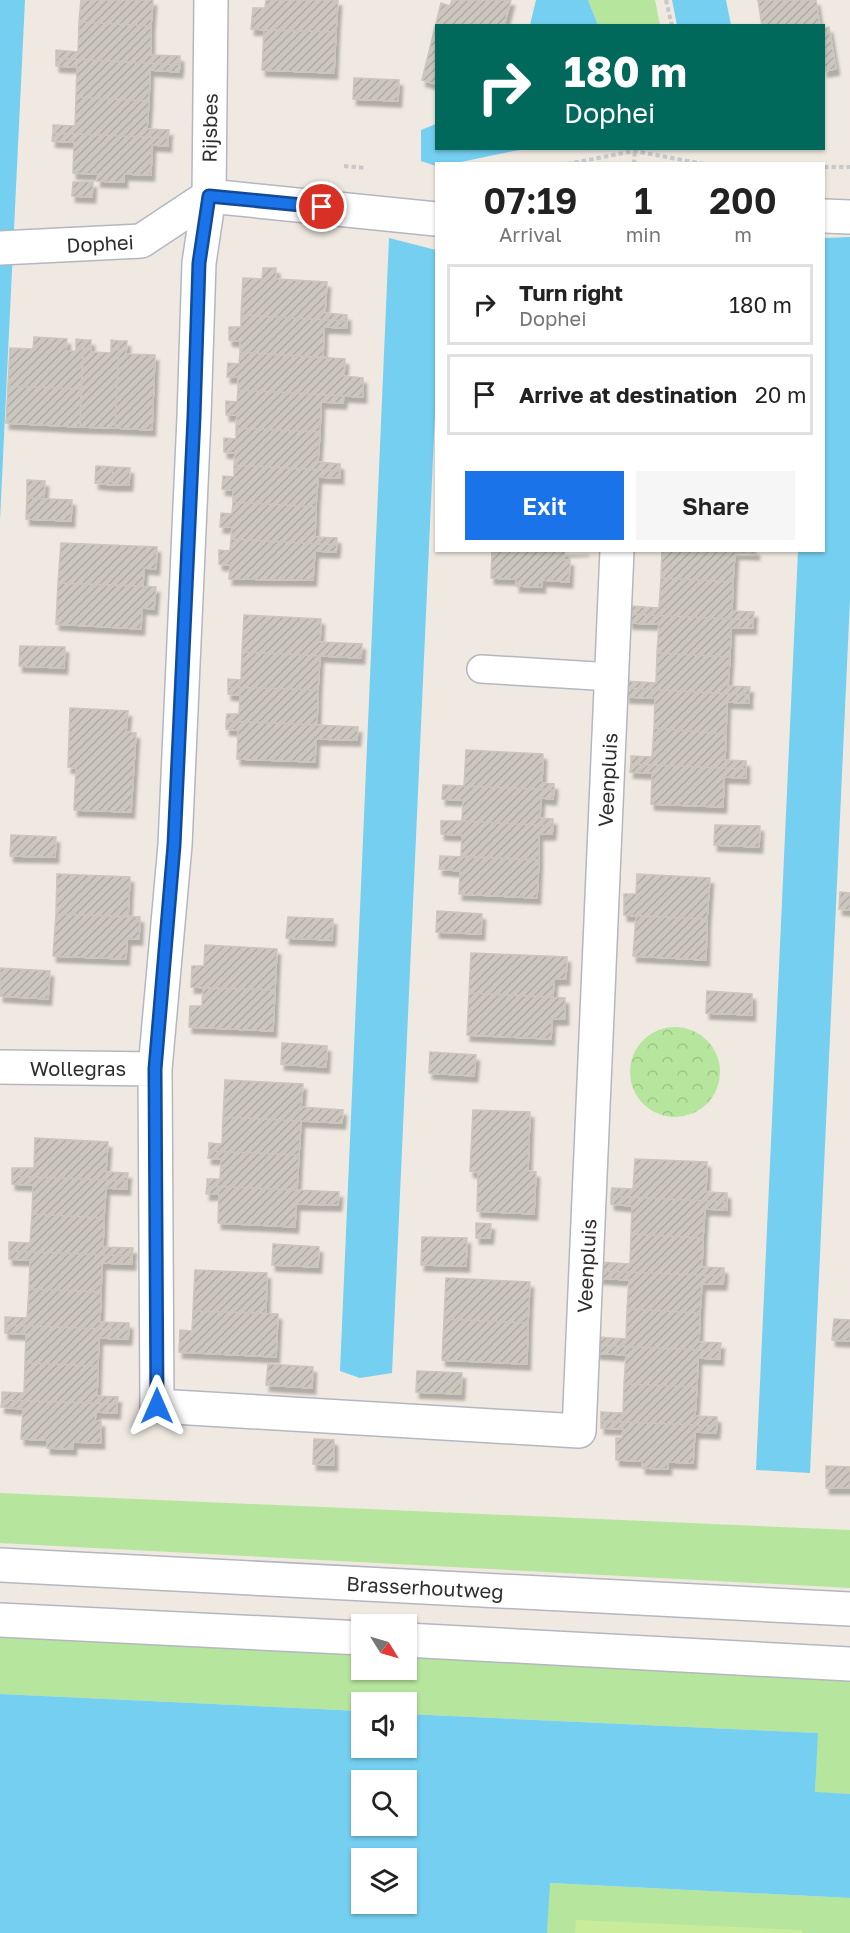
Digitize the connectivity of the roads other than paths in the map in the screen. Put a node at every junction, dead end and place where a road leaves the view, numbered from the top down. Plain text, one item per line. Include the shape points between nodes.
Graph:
1 (212, 0) edge
2 (209, 196) junction
3 (825, 216) edge
4 (850, 217) edge
5 (435, 219) edge
6 (0, 248) edge
7 (617, 552) edge
8 (481, 669) dead end
9 (612, 677) junction
10 (1, 1067) edge
11 (155, 1069) junction
12 (157, 1406) joint
13 (0, 1565) edge
14 (850, 1609) edge
15 (0, 1620) edge
16 (351, 1637) edge
17 (417, 1641) edge
18 (850, 1664) edge

1 - 2 street, Rijsbes
2 - 5 street
2 - 6 street, Dophei via 141,241
2 - 11 street, Rijsbes via 199,263 174,845
3 - 4 street
7 - 9 street, Veenpluis
8 - 9 lane
9 - 12 street, Veenpluis via 579,1431
10 - 11 street, Wollegras
11 - 12 street, Rijsbes
13 - 14 street, Brasserhoutweg
15 - 16 street
17 - 18 street

